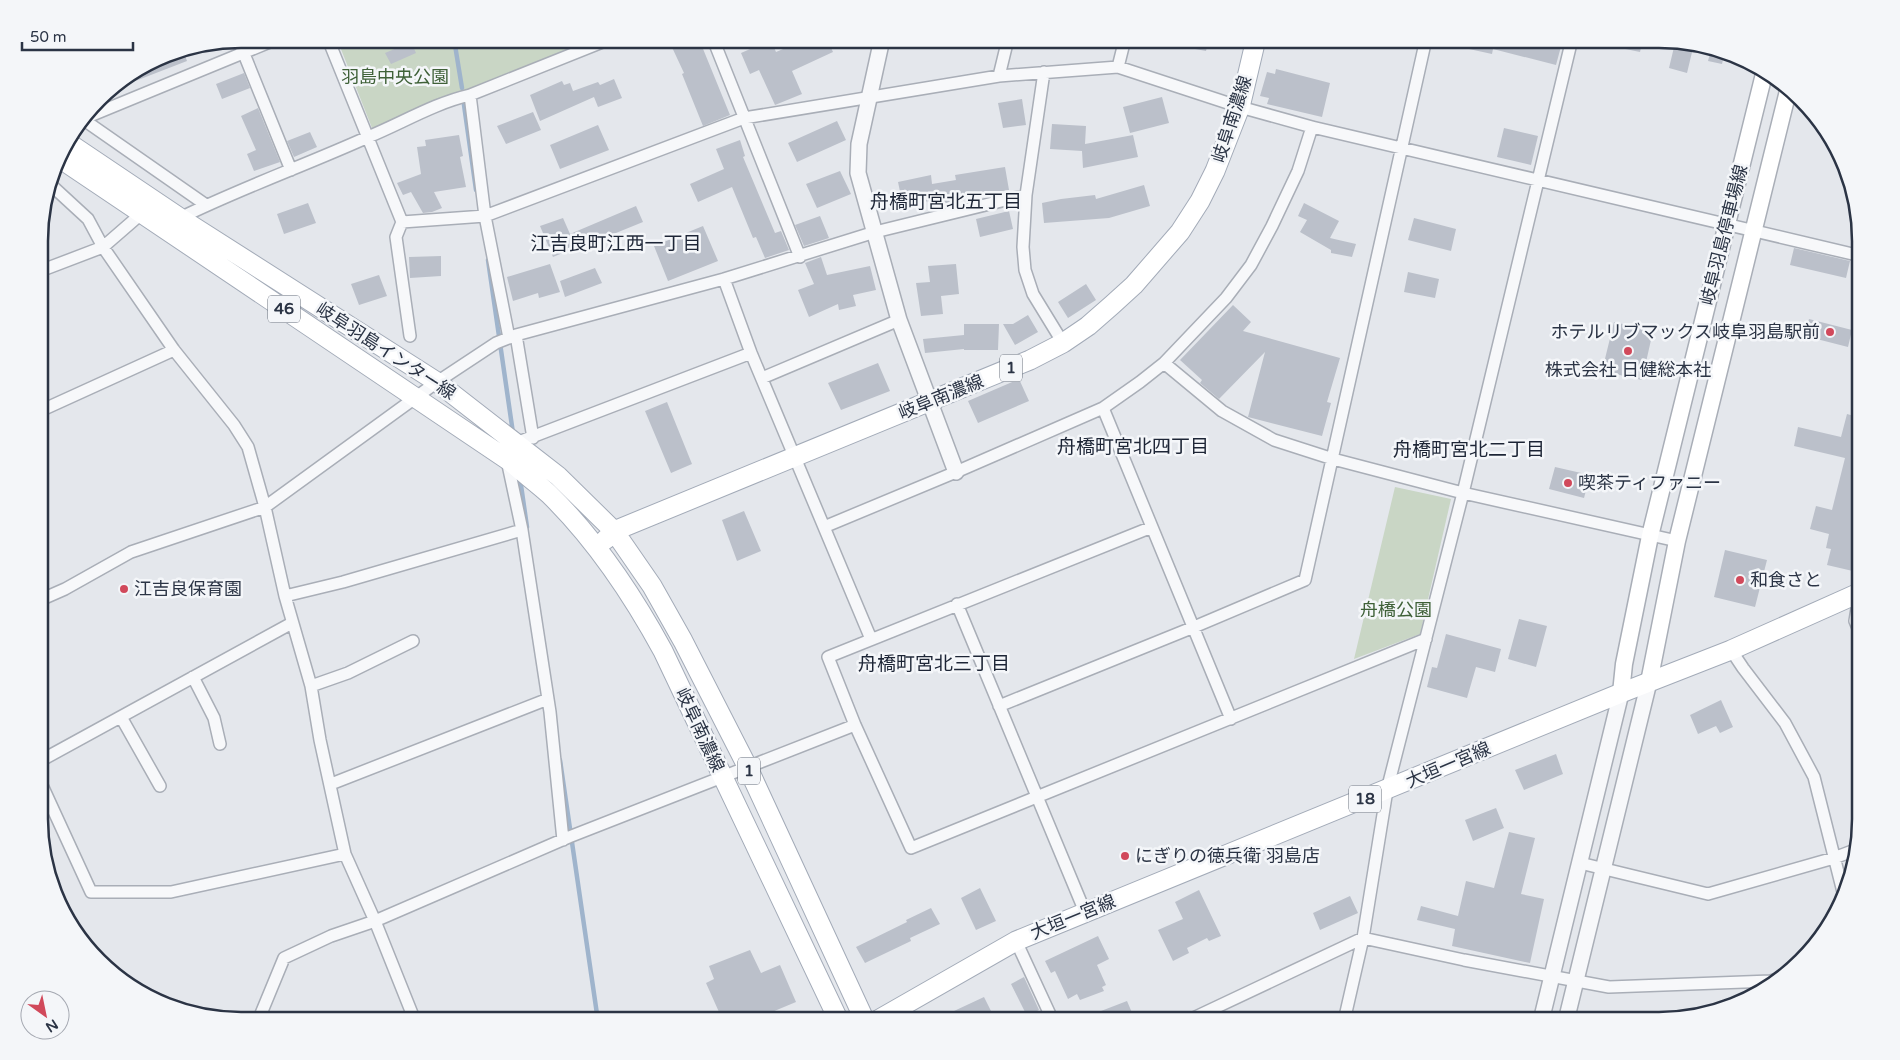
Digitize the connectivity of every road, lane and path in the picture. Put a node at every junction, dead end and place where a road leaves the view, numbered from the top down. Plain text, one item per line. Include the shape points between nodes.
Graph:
1 (242, 48) edge
2 (254, 48) edge
3 (332, 48) edge
4 (588, 48) edge
5 (717, 48) edge
6 (880, 48) edge
7 (1006, 48) edge
8 (1123, 48) edge
9 (1254, 48) edge
10 (1424, 48) edge
11 (1570, 48) edge
12 (244, 52) junction
13 (1118, 67) junction
14 (1044, 72) junction
15 (999, 76) junction
16 (1763, 78) edge
17 (470, 95) junction
18 (1787, 95) edge
19 (868, 98) junction
20 (1240, 107) junction
21 (93, 115) edge
22 (744, 118) junction
23 (88, 122) edge
24 (1312, 127) junction
25 (368, 138) junction
26 (72, 145) edge
27 (1400, 148) junction
28 (64, 161) edge
29 (291, 170) junction
30 (1539, 179) junction
31 (55, 188) edge
32 (1026, 195) junction
33 (206, 206) junction
34 (141, 214) junction
35 (485, 216) junction
36 (180, 218) junction
37 (402, 222) junction
38 (1726, 224) junction
39 (1753, 230) junction
40 (875, 232) junction
41 (103, 247) junction
42 (1852, 254) edge
43 (800, 257) junction
44 (47, 268) edge
45 (724, 279) junction
46 (899, 320) junction
47 (410, 336) dead end
48 (506, 339) junction
49 (1063, 343) junction
50 (174, 350) junction
51 (751, 353) junction
52 (1164, 363) junction
53 (762, 378) junction
54 (437, 382) junction
55 (416, 397) junction
56 (930, 402) junction
57 (47, 408) edge
58 (1103, 408) junction
59 (523, 442) junction
60 (795, 455) junction
61 (1333, 460) junction
62 (509, 461) junction
63 (956, 472) junction
64 (1463, 493) junction
65 (265, 507) junction
66 (1152, 526) junction
67 (824, 527) junction
68 (522, 530) junction
69 (614, 531) junction
70 (1650, 536) junction
71 (1677, 541) junction
72 (597, 548) junction
73 (1852, 595) edge
74 (284, 596) junction
75 (47, 597) edge
76 (957, 604) junction
77 (292, 623) junction
78 (1194, 627) junction
79 (871, 639) junction
80 (1426, 640) junction
81 (413, 641) dead end
82 (1731, 650) junction
83 (193, 677) junction
84 (1649, 682) junction
85 (311, 686) junction
86 (1621, 692) junction
87 (548, 699) junction
88 (999, 706) junction
89 (121, 717) junction
90 (1232, 719) junction
91 (855, 725) junction
92 (220, 744) dead end
93 (47, 757) edge
94 (748, 768) junction
95 (723, 778) junction
96 (331, 784) junction
97 (160, 786) dead end
98 (1387, 790) junction
99 (47, 795) edge
100 (1038, 798) junction
101 (566, 838) junction
102 (1850, 852) edge
103 (345, 854) junction
104 (1834, 858) junction
105 (1580, 863) junction
106 (1604, 869) junction
107 (1841, 885) edge
108 (1085, 912) junction
109 (375, 921) junction
110 (1363, 938) junction
111 (1016, 941) junction
112 (1552, 976) junction
113 (1576, 982) junction
114 (1762, 983) edge
115 (262, 1012) edge
116 (411, 1012) edge
117 (835, 1012) edge
118 (861, 1012) edge
119 (892, 1012) edge
120 (1049, 1012) edge
121 (1206, 1012) edge
122 (1346, 1012) edge
123 (1543, 1012) edge
124 (1568, 1012) edge

1 - 12 street
2 - 12 street
3 - 25 street
4 - 17 street
5 - 22 street
6 - 19 street
7 - 15 street
8 - 13 street
9 - 20 main road, 岐阜南濃線 / 1
10 - 27 street
11 - 30 street
12 - 21 street
12 - 29 street
13 - 14 street
13 - 20 street
14 - 15 street
14 - 32 street
15 - 19 street
16 - 38 main road, 岐阜羽島停車場線
17 - 25 street via 454,98
17 - 35 street
18 - 39 main road, 岐阜羽島停車場線
19 - 22 street
19 - 40 street via 859,144 858,173
20 - 24 street
20 - 49 main road, 岐阜南濃線 / 1 via 1215,171 1180,232 1134,285 1088,326
22 - 35 street
22 - 43 street
23 - 33 street
24 - 27 street
24 - 52 street via 1298,171 1251,265 1226,298
25 - 29 street
25 - 37 street
26 - 36 main road, 岐阜羽島インター線 / 46
27 - 30 street
27 - 61 street
28 - 34 main road, 岐阜羽島インター線 / 46
29 - 33 street
30 - 38 street
30 - 64 street
31 - 41 street via 88,218
32 - 40 street
32 - 49 street via 1023,247 1026,270 1033,294
33 - 36 street
34 - 41 street
34 - 55 main road, 岐阜羽島インター線 / 46
35 - 37 street
35 - 48 street
36 - 54 main road, 岐阜羽島インター線 / 46
37 - 47 street via 396,237
38 - 39 street
38 - 70 main road, 岐阜羽島停車場線
39 - 42 street
39 - 71 main road, 岐阜羽島停車場線
40 - 43 street
40 - 46 street
41 - 44 street
41 - 50 street
43 - 45 street
45 - 48 street
45 - 51 street
46 - 53 street
46 - 56 street
48 - 54 street
48 - 59 street
49 - 56 main road, 岐阜南濃線 / 1
50 - 57 street
50 - 65 street via 248,446
51 - 53 street
51 - 59 street
52 - 58 street
52 - 61 street via 1222,411 1274,440
53 - 60 street
54 - 55 street
54 - 59 main road, 岐阜羽島インター線 / 46
55 - 62 main road, 岐阜羽島インター線 / 46
55 - 65 street
56 - 60 main road, 岐阜南濃線 / 1
56 - 63 street
58 - 63 street
58 - 66 street
59 - 69 main road, 岐阜羽島インター線 / 46
60 - 67 street
60 - 69 main road, 岐阜南濃線 / 1
61 - 64 street
61 - 78 street via 1305,580
62 - 68 street
62 - 72 main road, 岐阜羽島インター線 / 46 via 548,494
63 - 67 street
64 - 70 street
64 - 80 street
65 - 74 street
65 - 75 street via 131,552
66 - 76 street
66 - 78 street
67 - 79 street
68 - 74 street
68 - 87 street
69 - 72 main road, 岐阜南濃線 / 1
69 - 94 main road, 岐阜南濃線 / 1 via 652,586 684,641
70 - 71 street
70 - 86 main road, 岐阜羽島停車場線
71 - 84 main road, 岐阜羽島停車場線
72 - 95 main road, 岐阜南濃線 / 1 via 634,599 664,651
73 - 82 main road, 大垣一宮線 / 18
74 - 77 street
76 - 79 street
76 - 88 street
77 - 83 street
77 - 85 street
78 - 88 street
78 - 90 street
79 - 91 street via 828,657
80 - 90 street
80 - 98 street
81 - 85 street via 348,673
82 - 84 main road, 大垣一宮線 / 18
82 - 104 street via 1785,723 1814,777
83 - 89 street
83 - 92 street via 214,718
84 - 86 main road, 大垣一宮線 / 18
84 - 106 street
85 - 96 street
86 - 98 main road, 大垣一宮線 / 18
86 - 105 street
87 - 96 street
87 - 101 street
88 - 100 street
89 - 93 street
89 - 97 street
90 - 100 street
91 - 94 street
91 - 100 street via 911,848
94 - 95 street
94 - 118 main road, 岐阜南濃線 / 1
95 - 101 street
95 - 117 main road, 岐阜南濃線 / 1
96 - 103 street
98 - 108 main road, 大垣一宮線 / 18
98 - 110 street
99 - 103 street via 92,892 171,892
100 - 108 street
101 - 109 street
102 - 104 street
103 - 109 street
104 - 106 street via 1708,894
104 - 107 street
105 - 106 street
105 - 112 street
106 - 113 street
108 - 111 main road, 大垣一宮線 / 18
109 - 115 street via 331,936 284,958
109 - 116 street
110 - 112 street
110 - 121 street
110 - 122 street
111 - 119 main road, 大垣一宮線 / 18
111 - 120 street
112 - 113 street
112 - 123 street
113 - 114 street via 1609,987
113 - 124 street

